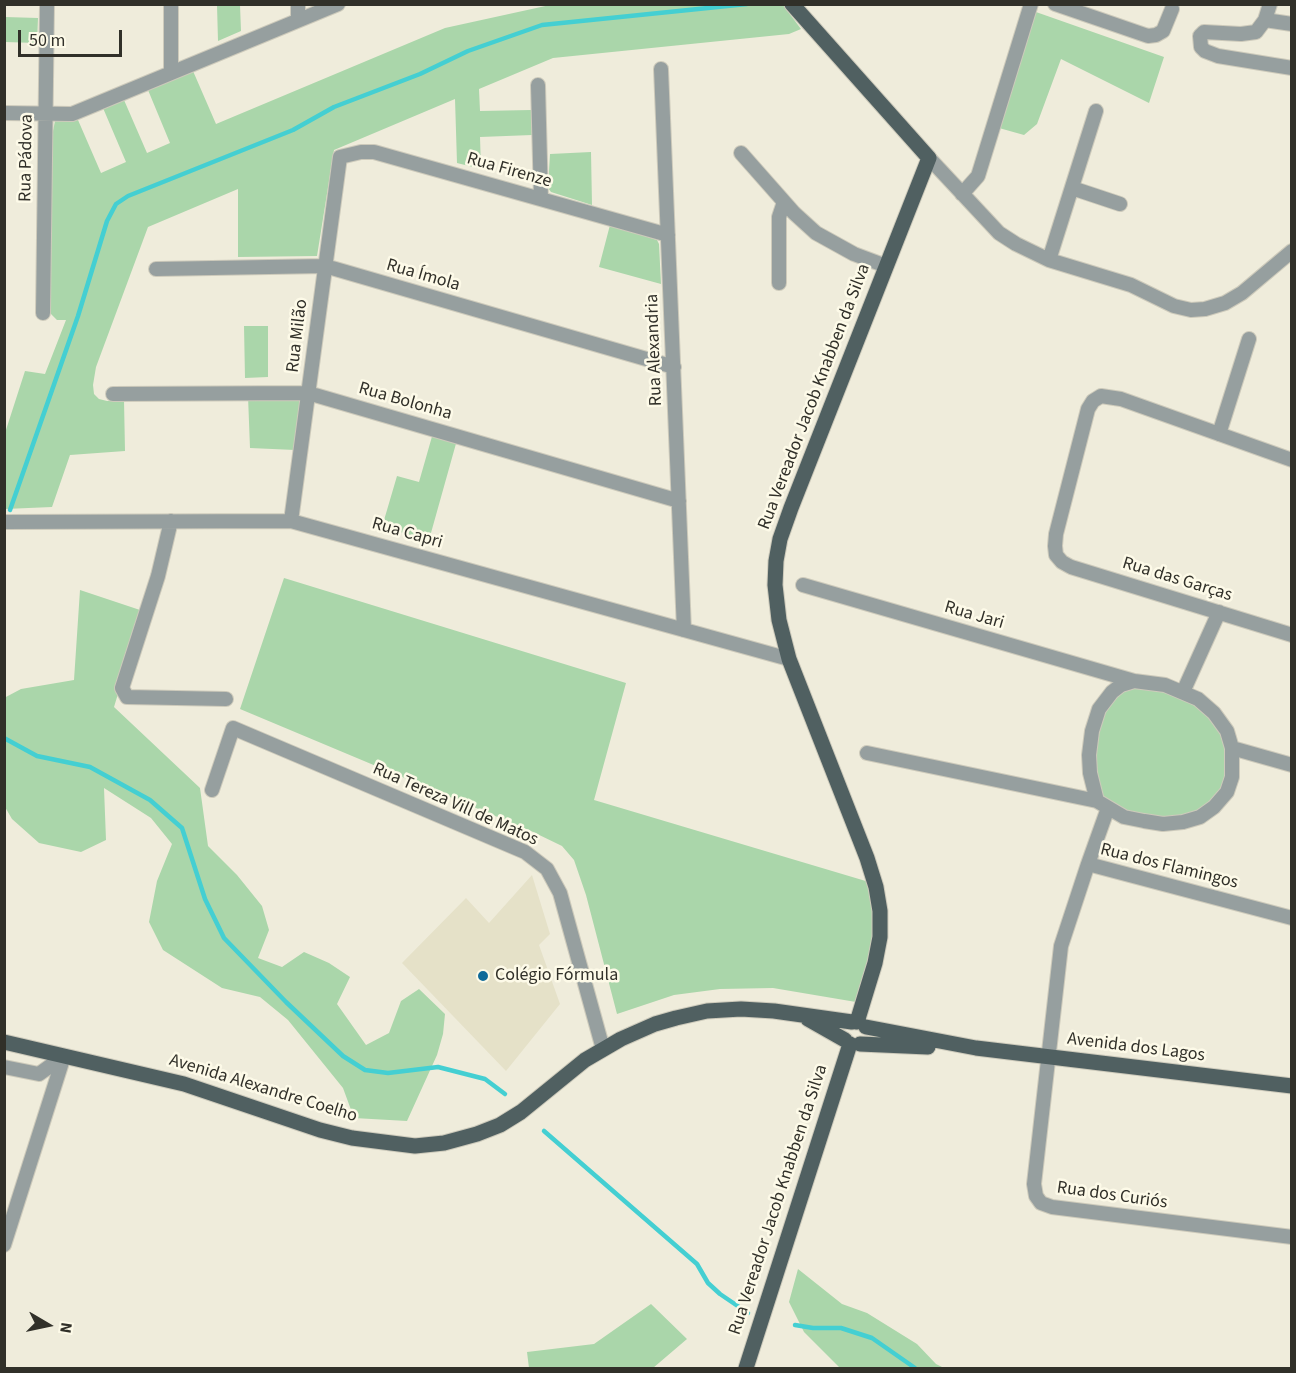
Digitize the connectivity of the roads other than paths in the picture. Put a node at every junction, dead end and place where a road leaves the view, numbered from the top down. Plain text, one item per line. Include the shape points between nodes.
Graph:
1 (47, 4) edge
2 (171, 4) edge
3 (298, 4) edge
4 (338, 4) edge
5 (792, 4) edge
6 (1031, 4) edge
7 (1056, 4) edge
8 (1270, 4) edge
9 (1172, 9) dead end
10 (1265, 20) junction
11 (298, 21) junction
12 (1292, 24) edge
13 (1292, 68) edge
14 (661, 69) dead end
15 (171, 73) junction
16 (538, 85) dead end
17 (1096, 111) dead end
18 (4, 113) edge
19 (46, 114) junction
20 (741, 153) dead end
21 (340, 157) joint
22 (929, 158) junction
23 (1072, 188) junction
24 (962, 194) junction
25 (541, 199) junction
26 (784, 202) junction
27 (1120, 204) dead end
28 (668, 235) junction
29 (1292, 251) edge
30 (1049, 260) junction
31 (325, 266) junction
32 (886, 266) junction
33 (156, 269) dead end
34 (779, 283) dead end
35 (44, 313) dead end
36 (1249, 339) dead end
37 (674, 367) junction
38 (308, 393) junction
39 (113, 394) dead end
40 (1219, 434) junction
41 (1292, 460) edge
42 (679, 501) junction
43 (171, 521) junction
44 (291, 521) junction
45 (4, 522) edge
46 (803, 585) dead end
47 (1219, 612) junction
48 (684, 630) junction
49 (1292, 635) edge
50 (789, 659) junction
51 (1134, 681) junction
52 (1184, 692) junction
53 (226, 699) dead end
54 (1232, 748) junction
55 (867, 753) dead end
56 (1292, 765) edge
57 (212, 790) dead end
58 (1102, 805) junction
59 (1088, 864) junction
60 (1292, 918) edge
61 (801, 1015) junction
62 (858, 1024) junction
63 (4, 1042) edge
64 (852, 1043) junction
65 (976, 1048) junction
66 (603, 1049) junction
67 (64, 1056) junction
68 (1047, 1056) junction
69 (4, 1067) edge
70 (1292, 1086) edge
71 (1292, 1237) edge
72 (4, 1245) edge
73 (746, 1368) edge

1 - 19 street, Rua Pádova
2 - 15 street
3 - 11 street
4 - 11 street
5 - 22 main road
6 - 24 street via 978,176
7 - 9 street via 1148,36 1163,31
8 - 10 street
10 - 12 street
10 - 13 street via 1256,33 1204,32 1200,36 1201,46 1218,56
11 - 15 street
14 - 28 street, Rua Alexandria
15 - 19 street via 72,114
16 - 25 street
17 - 23 street
18 - 19 street
19 - 35 street, Rua Pádova
20 - 26 street
21 - 25 street, Rua Firenze via 374,152
21 - 31 street, Rua Milão
22 - 24 street
22 - 32 main road, Rua Vereador Jacob Knabben da Silva
23 - 27 street
23 - 30 street
24 - 30 street via 999,233
25 - 28 street, Rua Firenze
26 - 32 street via 816,233
26 - 34 street via 779,217
28 - 37 street, Rua Alexandria
29 - 30 street via 1225,303 1191,310 1117,280
31 - 33 street, Rua Ímola
31 - 37 street, Rua Ímola
31 - 38 street, Rua Milão
32 - 50 main road, Rua Vereador Jacob Knabben da Silva via 780,539 776,585
36 - 40 street
37 - 42 street, Rua Alexandria
38 - 39 street, Rua Bolonha
38 - 42 street, Rua Bolonha
38 - 44 street, Rua Milão
40 - 41 street
40 - 47 street, Rua das Garças via 1121,399 1101,396 1088,410 1056,534 1056,555 1071,567
42 - 48 street, Rua Alexandria
43 - 44 street, Rua Capri
43 - 45 street, Rua Capri
43 - 53 street via 158,576 122,688 127,697
44 - 48 street, Rua Capri
46 - 51 street, Rua Jari
47 - 49 street, Rua das Garças
47 - 52 street
48 - 50 street, Rua Capri
50 - 62 main road, Rua Vereador Jacob Knabben da Silva via 876,887 880,937
51 - 52 street via 1153,682
51 - 58 street via 1112,692 1099,709 1092,731 1090,773
52 - 54 street via 1214,713 1227,731
54 - 56 street
54 - 58 street via 1232,777 1227,792 1200,817 1163,824 1124,817
55 - 58 street
57 - 66 street, Rua Tereza Vill de Matos via 233,728 525,852 547,869 560,893
58 - 59 street
59 - 60 street, Rua dos Flamingos
59 - 68 street, Rua dos Flamingos via 1061,946
61 - 62 main road, Avenida Alexandre Coelho
61 - 64 main road, Avenida Alexandre Coelho
61 - 66 main road, Avenida Alexandre Coelho via 741,1009 707,1011 655,1024
62 - 64 main road via 844,1029
62 - 64 main road via 866,1039
62 - 65 main road, Avenida dos Lagos
63 - 67 main road, Avenida Alexandre Coelho
64 - 65 main road, Avenida dos Lagos
64 - 73 main road, Rua Vereador Jacob Knabben da Silva
65 - 68 main road, Avenida dos Lagos
66 - 67 main road, Avenida Alexandre Coelho via 500,1125 444,1143 415,1146 351,1138 312,1128 184,1084
67 - 69 street via 39,1074
67 - 72 street
68 - 70 main road, Avenida dos Lagos
68 - 71 street, Rua dos Curiós via 1034,1184 1041,1203

